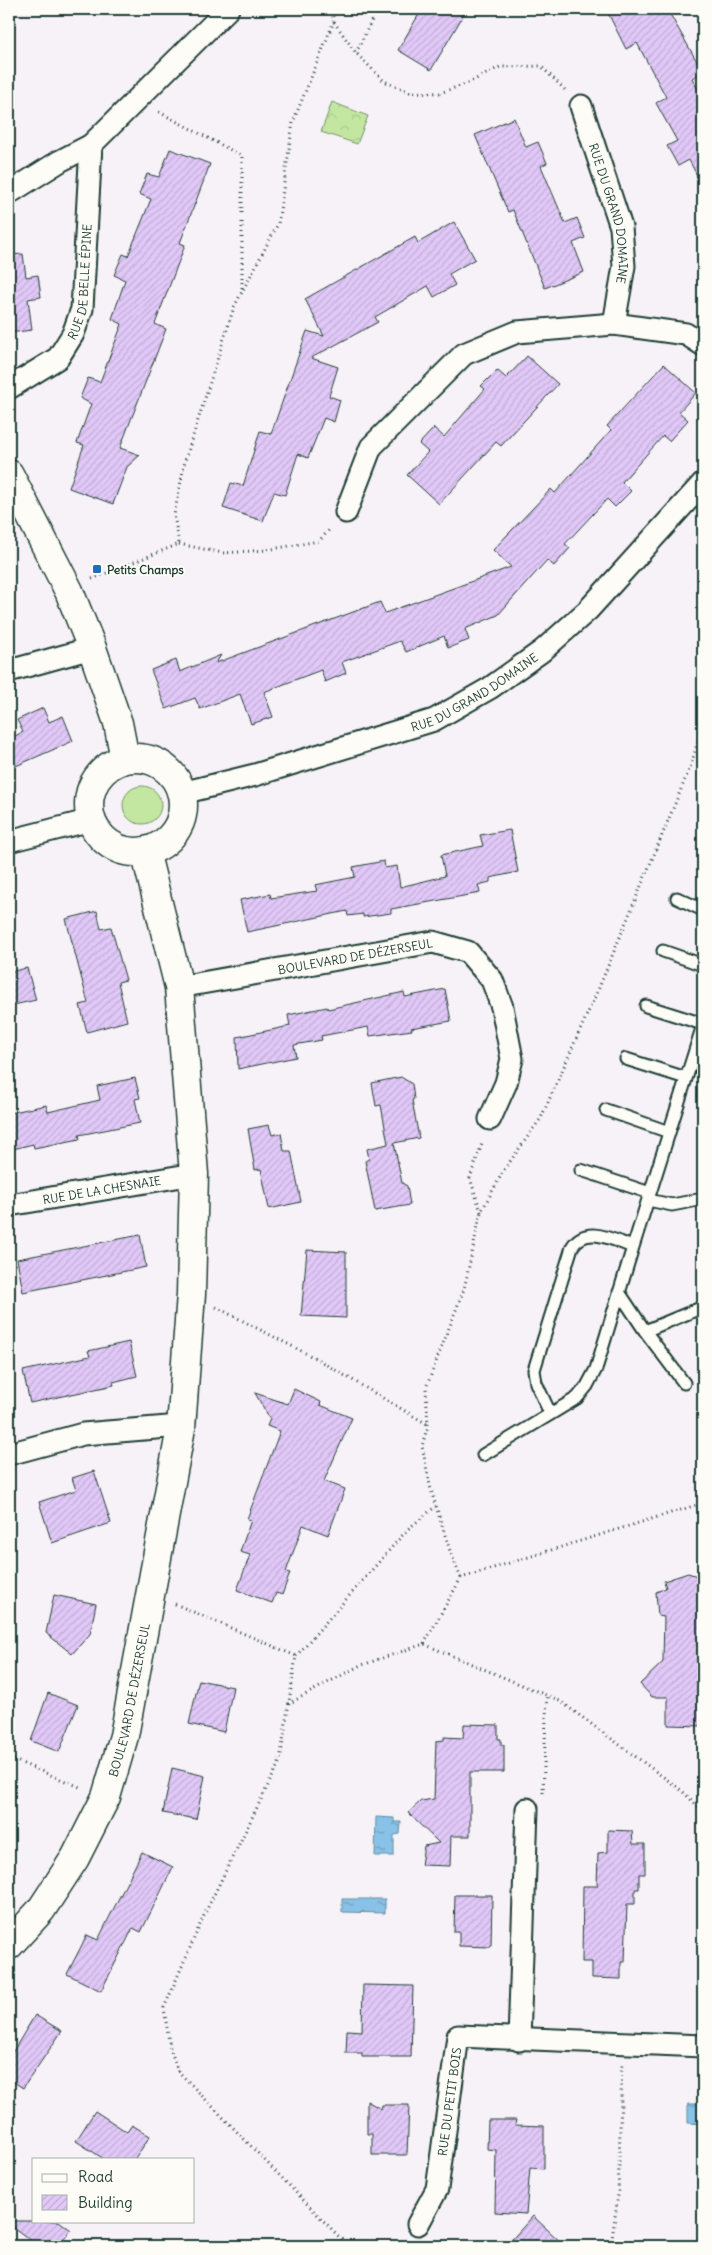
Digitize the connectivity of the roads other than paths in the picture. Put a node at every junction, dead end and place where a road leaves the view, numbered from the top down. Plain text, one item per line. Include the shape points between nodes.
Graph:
1 (228, 9) edge
2 (581, 106) road end
3 (91, 145) junction
4 (9, 193) edge
5 (614, 324) junction
6 (703, 344) edge
7 (9, 388) edge
8 (9, 474) edge
9 (703, 483) edge
10 (346, 512) road end
11 (92, 648) junction
12 (9, 671) edge
13 (125, 759) junction
14 (182, 793) junction
15 (91, 820) junction
16 (9, 841) edge
17 (146, 851) junction
18 (677, 898) dead end
19 (703, 910) edge
20 (663, 951) dead end
21 (703, 965) edge
22 (179, 986) junction
23 (646, 1006) dead end
24 (703, 1028) edge
25 (626, 1059) dead end
26 (686, 1078) junction
27 (606, 1110) dead end
28 (490, 1119) road end
29 (669, 1132) junction
30 (581, 1170) dead end
31 (194, 1174) junction
32 (649, 1196) junction
33 (703, 1199) edge
34 (9, 1205) edge
35 (633, 1247) junction
36 (620, 1292) junction
37 (703, 1307) edge
38 (645, 1331) junction
39 (684, 1383) dead end
40 (550, 1413) junction
41 (181, 1428) junction
42 (9, 1454) edge
43 (483, 1455) dead end
44 (527, 1809) road end
45 (9, 1945) edge
46 (519, 2040) junction
47 (703, 2046) edge
48 (418, 2224) dead end

1 - 3 street
2 - 5 street, RUE DU GRAND DOMAINE via 621,227 624,266
3 - 4 street
3 - 7 street, RUE DE BELLE ÉPINE via 82,309 73,334 58,358
5 - 6 street via 686,334
5 - 10 street via 517,332 464,354 371,447
8 - 11 street via 69,590
9 - 14 street, RUE DU GRAND DOMAINE via 588,610 542,651 490,688 434,720
11 - 12 street
11 - 13 street via 118,723
13 - 14 street via 139,757 166,768
13 - 15 street via 111,764 92,786 88,799
14 - 17 street via 183,808 171,836 160,846
15 - 16 street
15 - 17 street via 103,840 116,848 130,852
17 - 22 street, BOULEVARD DE DÉZERSEUL
18 - 19 lane
20 - 21 lane
22 - 28 street, BOULEVARD DE DÉZERSEUL via 433,942 468,952 492,980 502,1006 512,1060
22 - 31 street, BOULEVARD DE DÉZERSEUL
23 - 24 lane
24 - 26 lane
25 - 26 lane
26 - 29 lane
27 - 29 lane
29 - 32 lane
30 - 32 lane
31 - 34 street, RUE DE LA CHESNAIE
31 - 41 street, BOULEVARD DE DÉZERSEUL via 191,1294
32 - 33 lane via 672,1205
32 - 35 lane
35 - 36 lane
35 - 40 lane via 591,1234 579,1238 572,1247 534,1370 536,1383
36 - 38 lane
36 - 40 lane via 596,1370 587,1386 577,1398
37 - 38 lane
38 - 39 lane
40 - 43 lane
41 - 42 street via 83,1434
41 - 45 street, BOULEVARD DE DÉZERSEUL via 124,1736 106,1797 75,1858 46,1902
44 - 46 street
46 - 47 street, RUE DU PETIT BOIS
46 - 48 street, RUE DU PETIT BOIS via 458,2036 437,2189

